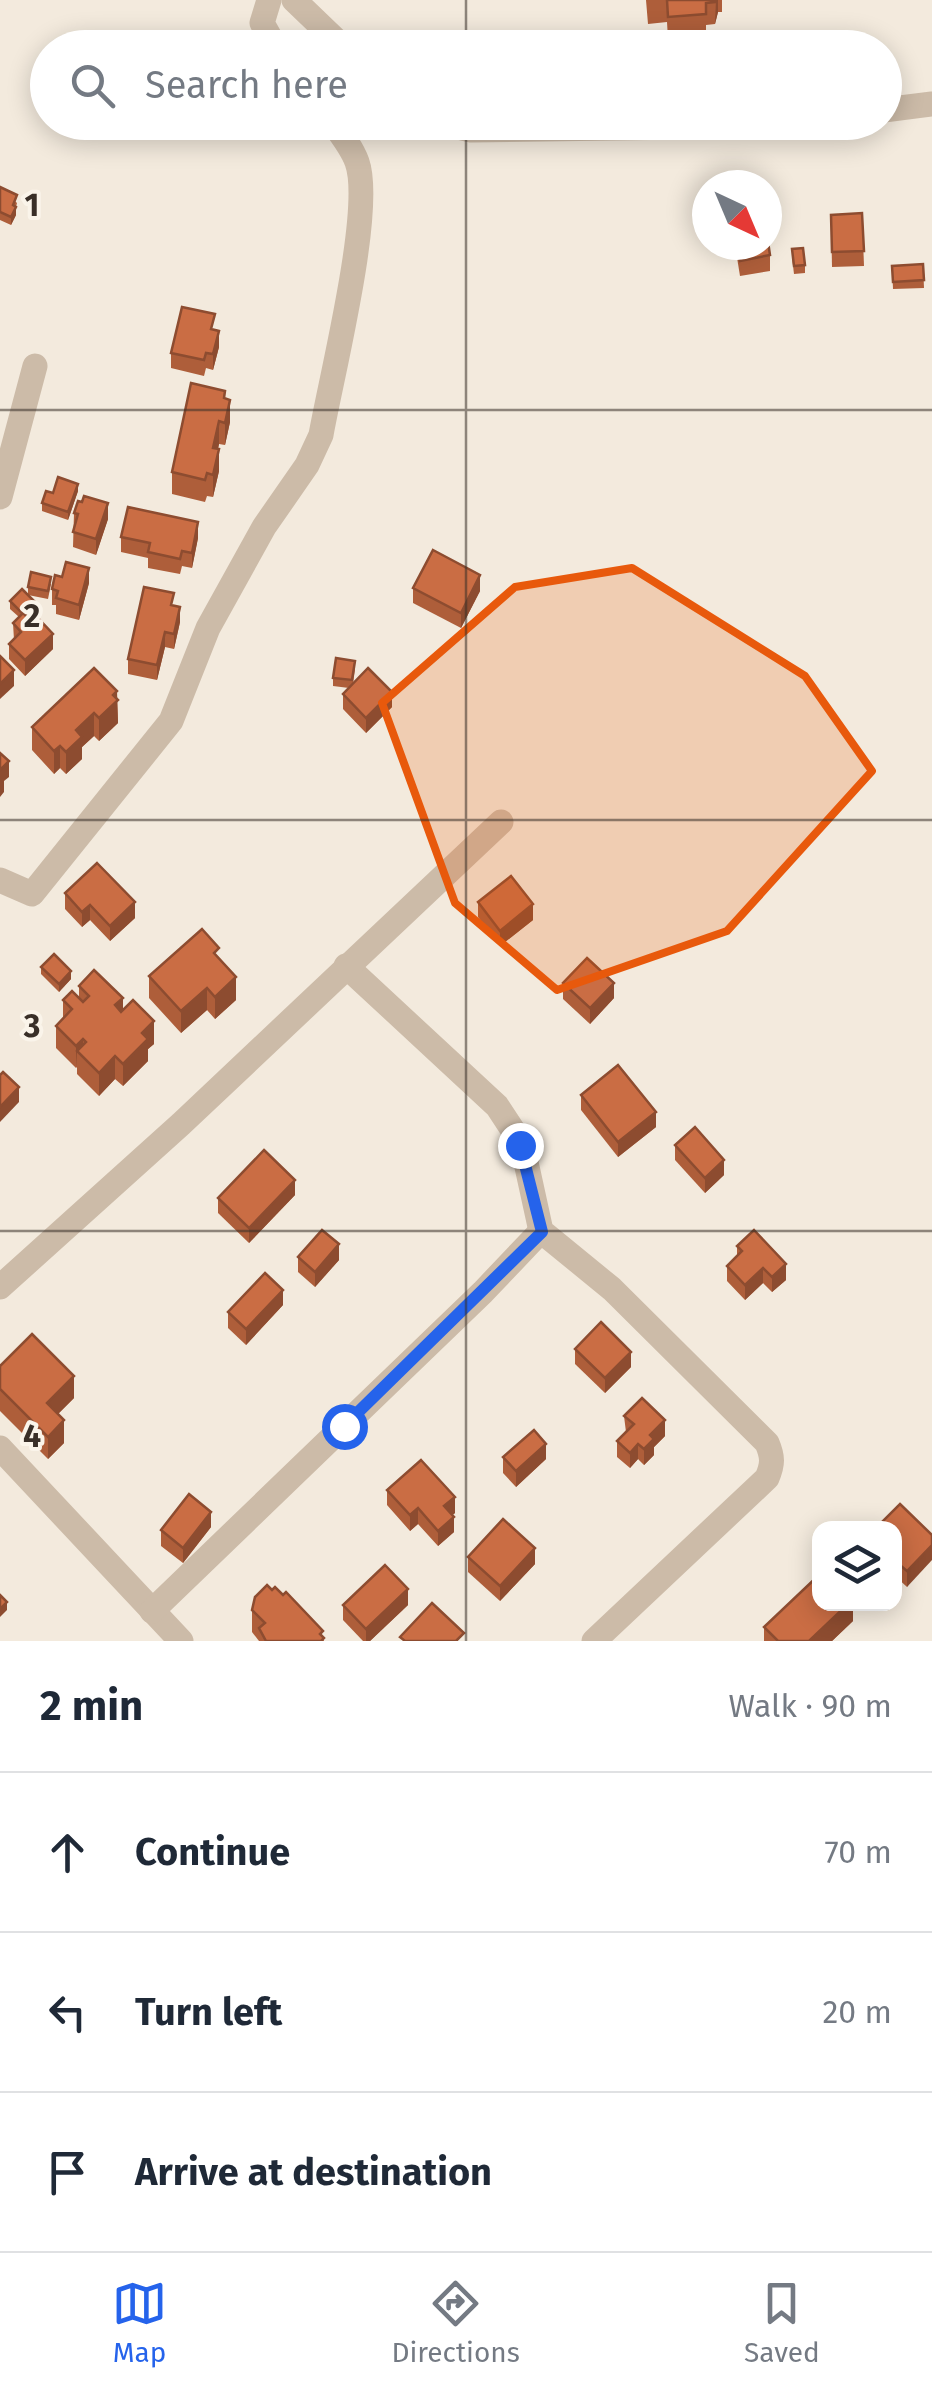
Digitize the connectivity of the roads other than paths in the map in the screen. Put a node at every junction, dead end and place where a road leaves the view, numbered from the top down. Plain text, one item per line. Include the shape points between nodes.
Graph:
1 (269, 0) edge
2 (294, 0) edge
3 (266, 30) edge
4 (325, 30) edge
5 (932, 104) edge
6 (902, 108) edge
7 (343, 140) edge
8 (35, 366) dead end
9 (0, 497) edge
10 (501, 822) dead end
11 (0, 880) edge
12 (346, 966) junction
13 (542, 1232) junction
14 (0, 1287) edge
15 (0, 1448) edge
16 (152, 1611) junction
17 (181, 1641) edge
18 (594, 1641) edge

1 - 3 street
2 - 4 street
5 - 6 street
7 - 11 street via 362,188 321,435 208,628 171,721 32,894
8 - 9 street
10 - 12 street
12 - 13 street via 510,1123 522,1144
12 - 14 street
13 - 16 street
13 - 18 street via 612,1289 739,1415 767,1444 773,1462 767,1478
15 - 16 street
16 - 17 street

